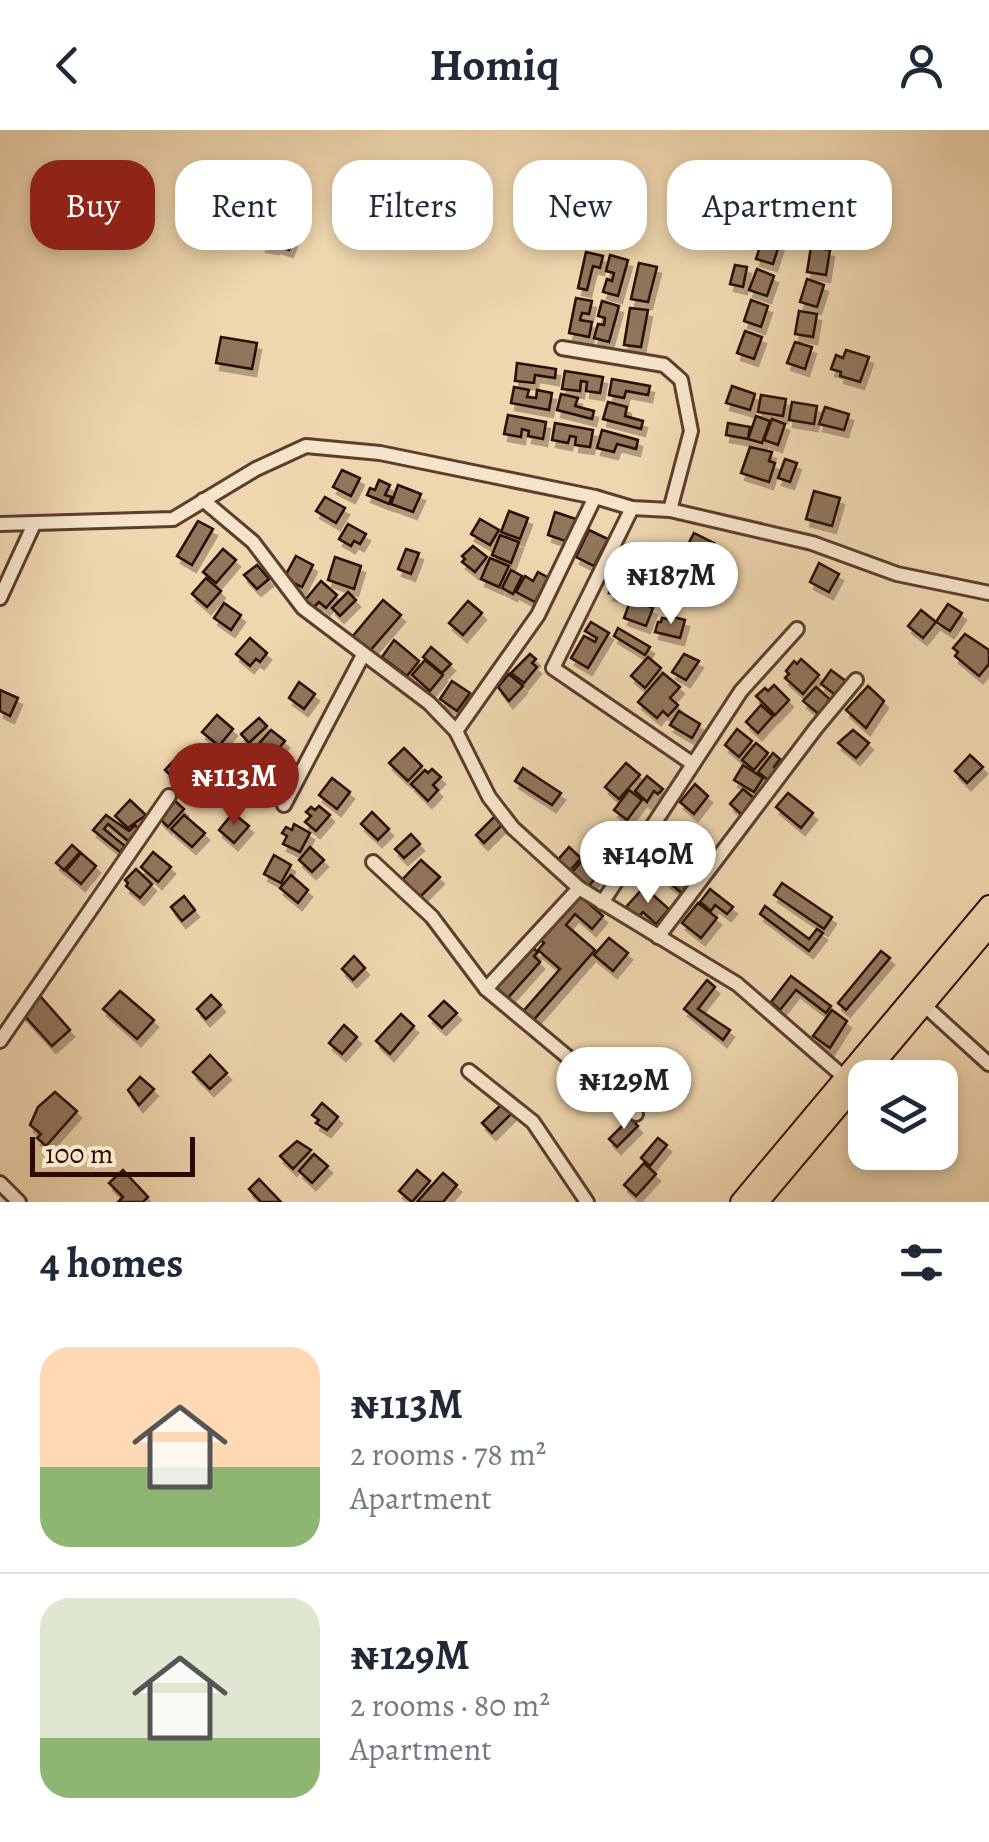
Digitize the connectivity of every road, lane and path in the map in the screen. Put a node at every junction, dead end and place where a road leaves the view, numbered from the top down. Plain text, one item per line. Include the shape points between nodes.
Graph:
1 (562, 348) dead end
2 (596, 498) junction
3 (204, 500) junction
4 (632, 508) junction
5 (670, 510) junction
6 (0, 524) edge
7 (34, 524) junction
8 (989, 593) edge
9 (0, 598) edge
10 (798, 629) dead end
11 (363, 655) junction
12 (856, 680) dead end
13 (456, 731) junction
14 (693, 764) junction
15 (169, 796) dead end
16 (284, 806) dead end
17 (373, 862) dead end
18 (579, 888) junction
19 (602, 903) junction
20 (989, 905) edge
21 (989, 928) edge
22 (658, 937) junction
23 (486, 989) junction
24 (924, 1005) junction
25 (0, 1041) edge
26 (989, 1064) edge
27 (469, 1071) dead end
28 (844, 1078) junction
29 (636, 1114) dead end
30 (0, 1183) edge
31 (19, 1202) edge
32 (587, 1202) edge
33 (740, 1202) edge
34 (759, 1202) edge

1 - 5 street via 664,366 681,380 690,432
2 - 3 street via 380,452 306,446
2 - 4 street
2 - 13 street via 538,615
3 - 7 street via 162,522
3 - 11 street via 253,542 303,608
4 - 5 street
4 - 14 street via 553,668
5 - 8 street
6 - 7 street
7 - 9 street
10 - 14 street via 741,691
11 - 13 street
11 - 16 street
12 - 22 street
13 - 18 street via 489,796 514,828
14 - 19 street
15 - 25 street
17 - 23 street via 432,918
18 - 19 street
18 - 23 street
19 - 22 street
20 - 28 highway
21 - 24 highway
22 - 28 street via 737,984
23 - 29 street
24 - 26 street
24 - 34 highway
27 - 32 street via 533,1122
28 - 33 highway
30 - 31 street

